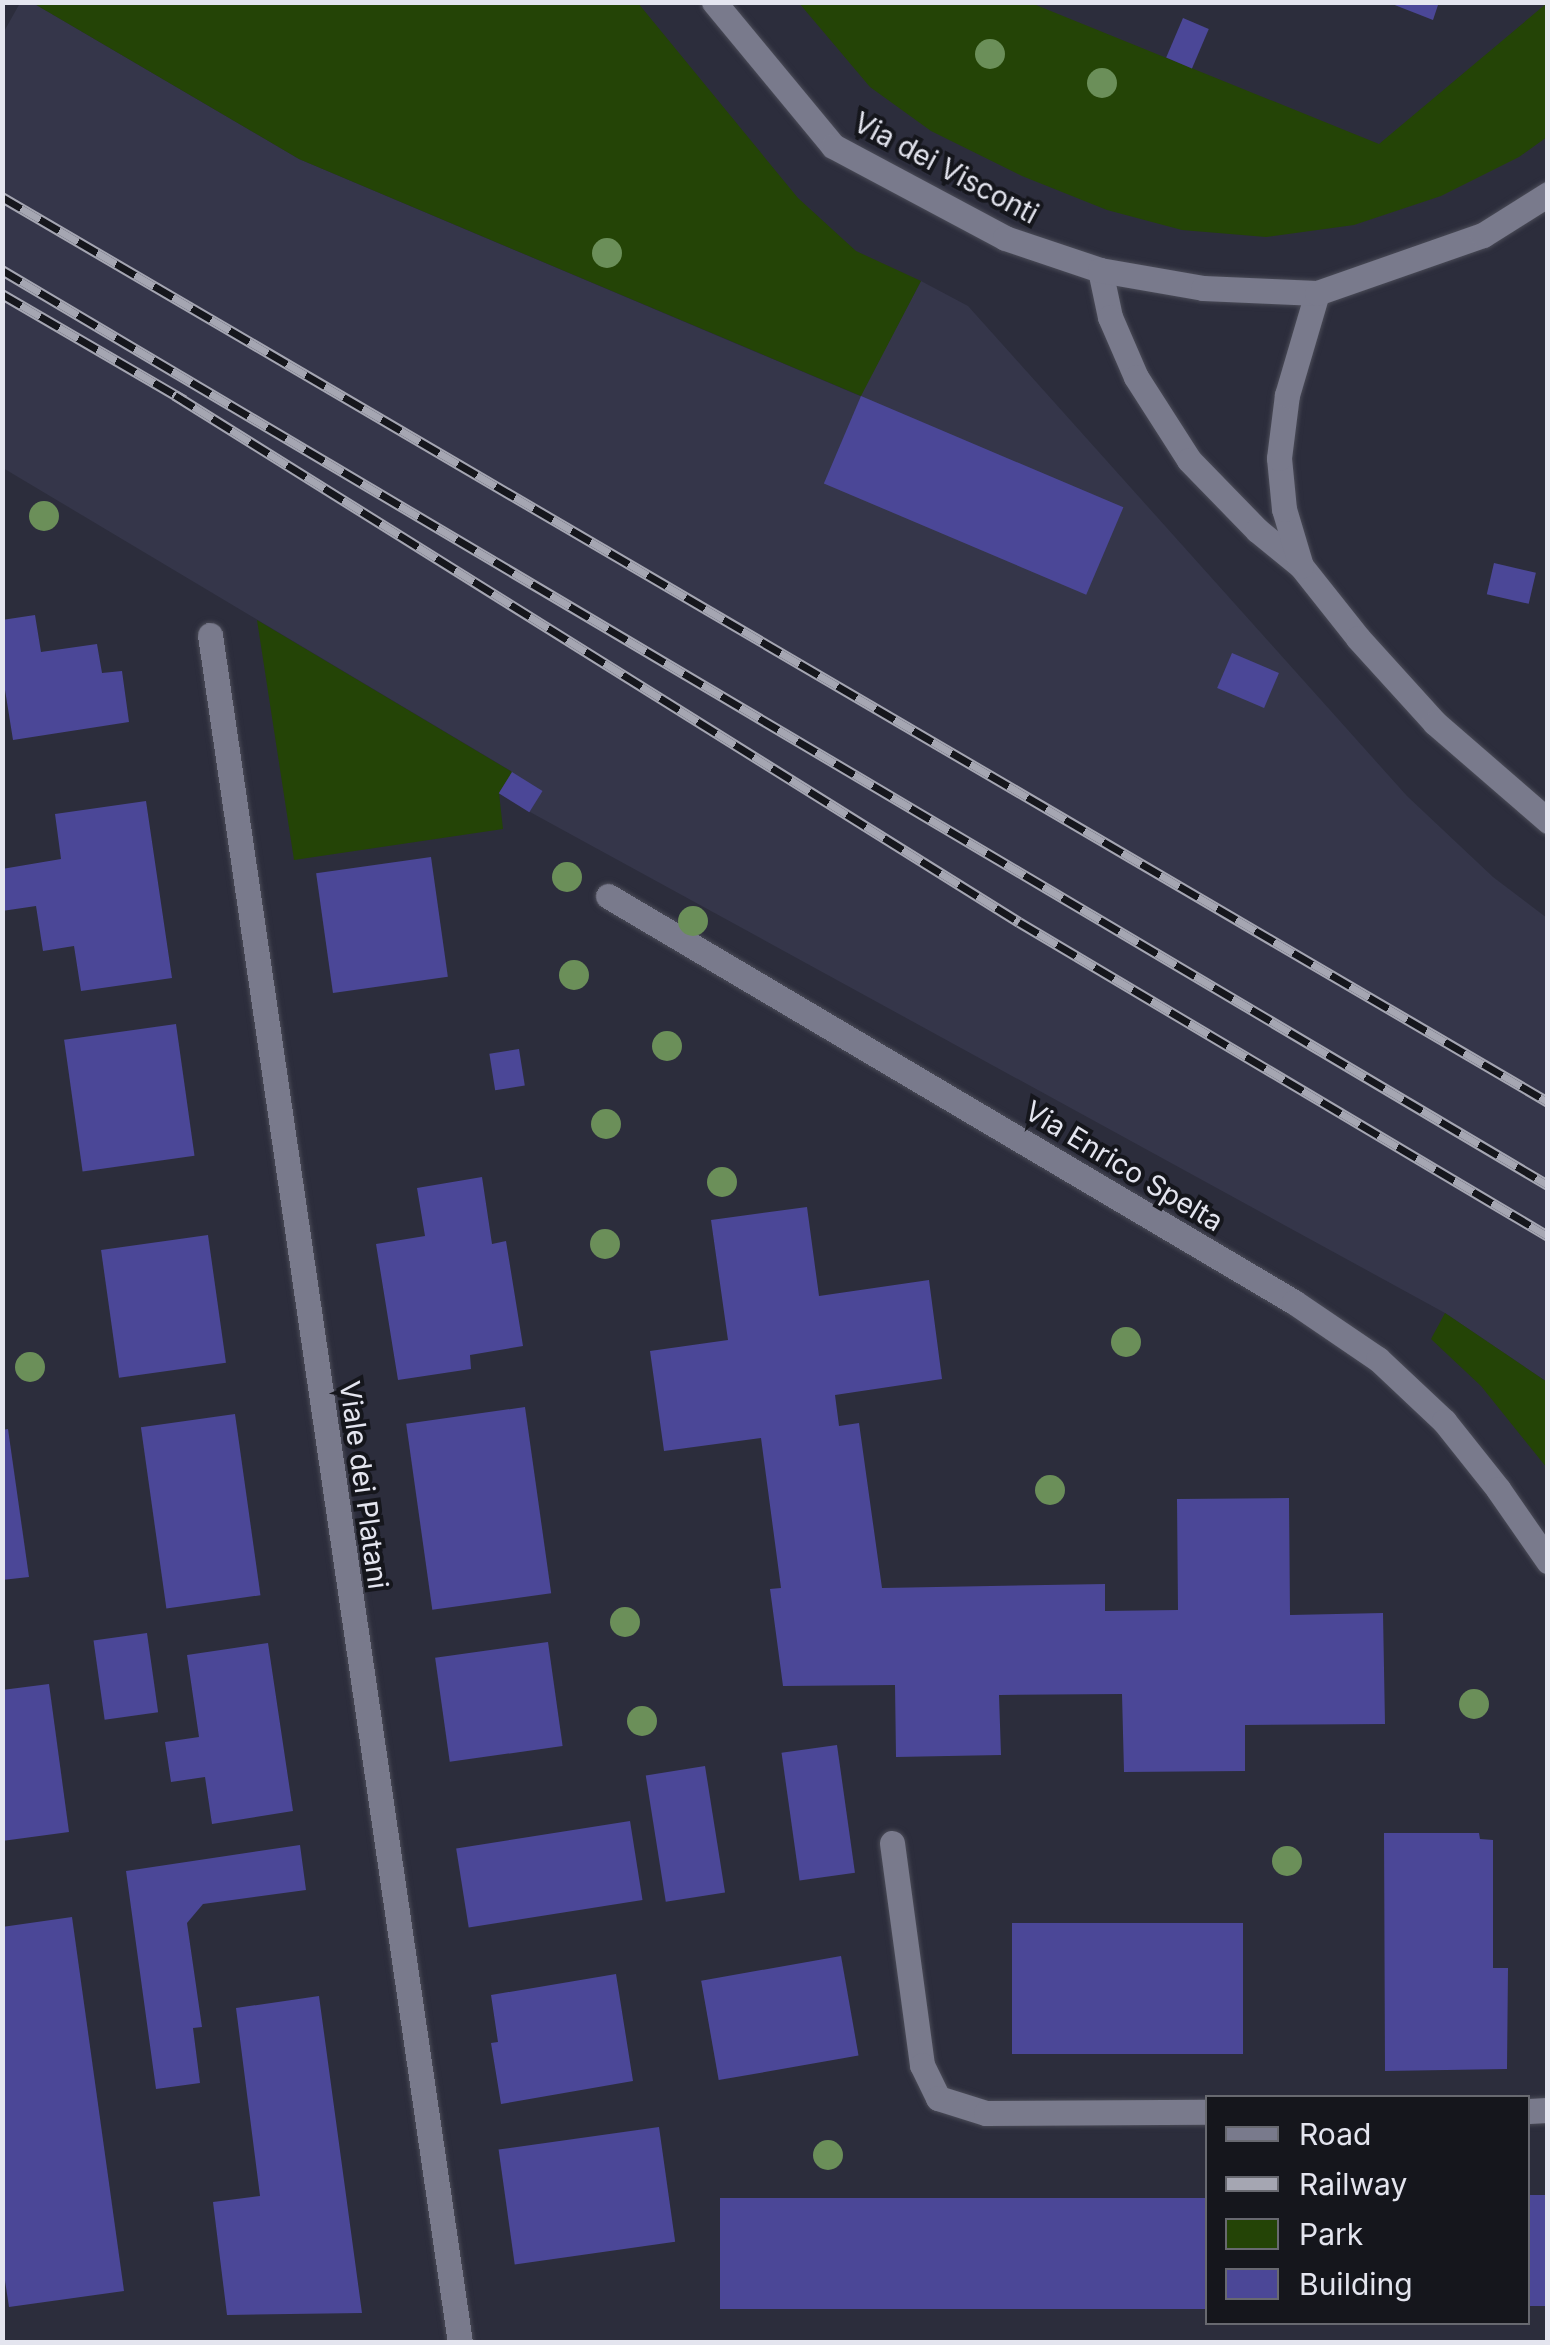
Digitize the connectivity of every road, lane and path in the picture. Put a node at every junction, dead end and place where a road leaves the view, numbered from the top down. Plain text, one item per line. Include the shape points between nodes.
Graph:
1 (714, 2) edge
2 (1548, 194) edge
3 (1100, 270) junction
4 (1316, 293) junction
5 (1301, 566) junction
6 (210, 635) dead end
7 (1548, 821) edge
8 (608, 896) dead end
9 (1548, 1561) edge
10 (892, 1844) dead end
11 (1205, 2112) edge
12 (460, 2342) edge

1 - 3 street, Via dei Visconti via 833,146 1005,238
2 - 4 street, Via dei Visconti via 1483,236
3 - 4 street, Via dei Visconti via 1203,288
3 - 5 street via 1110,317 1136,377 1190,460
4 - 5 street via 1286,396 1278,458
5 - 7 street via 1435,723
6 - 12 street, Viale dei Platani
8 - 9 street, Via Enrico Spelta via 1294,1302 1378,1360 1444,1421
10 - 11 street via 922,2064 938,2098 986,2114

